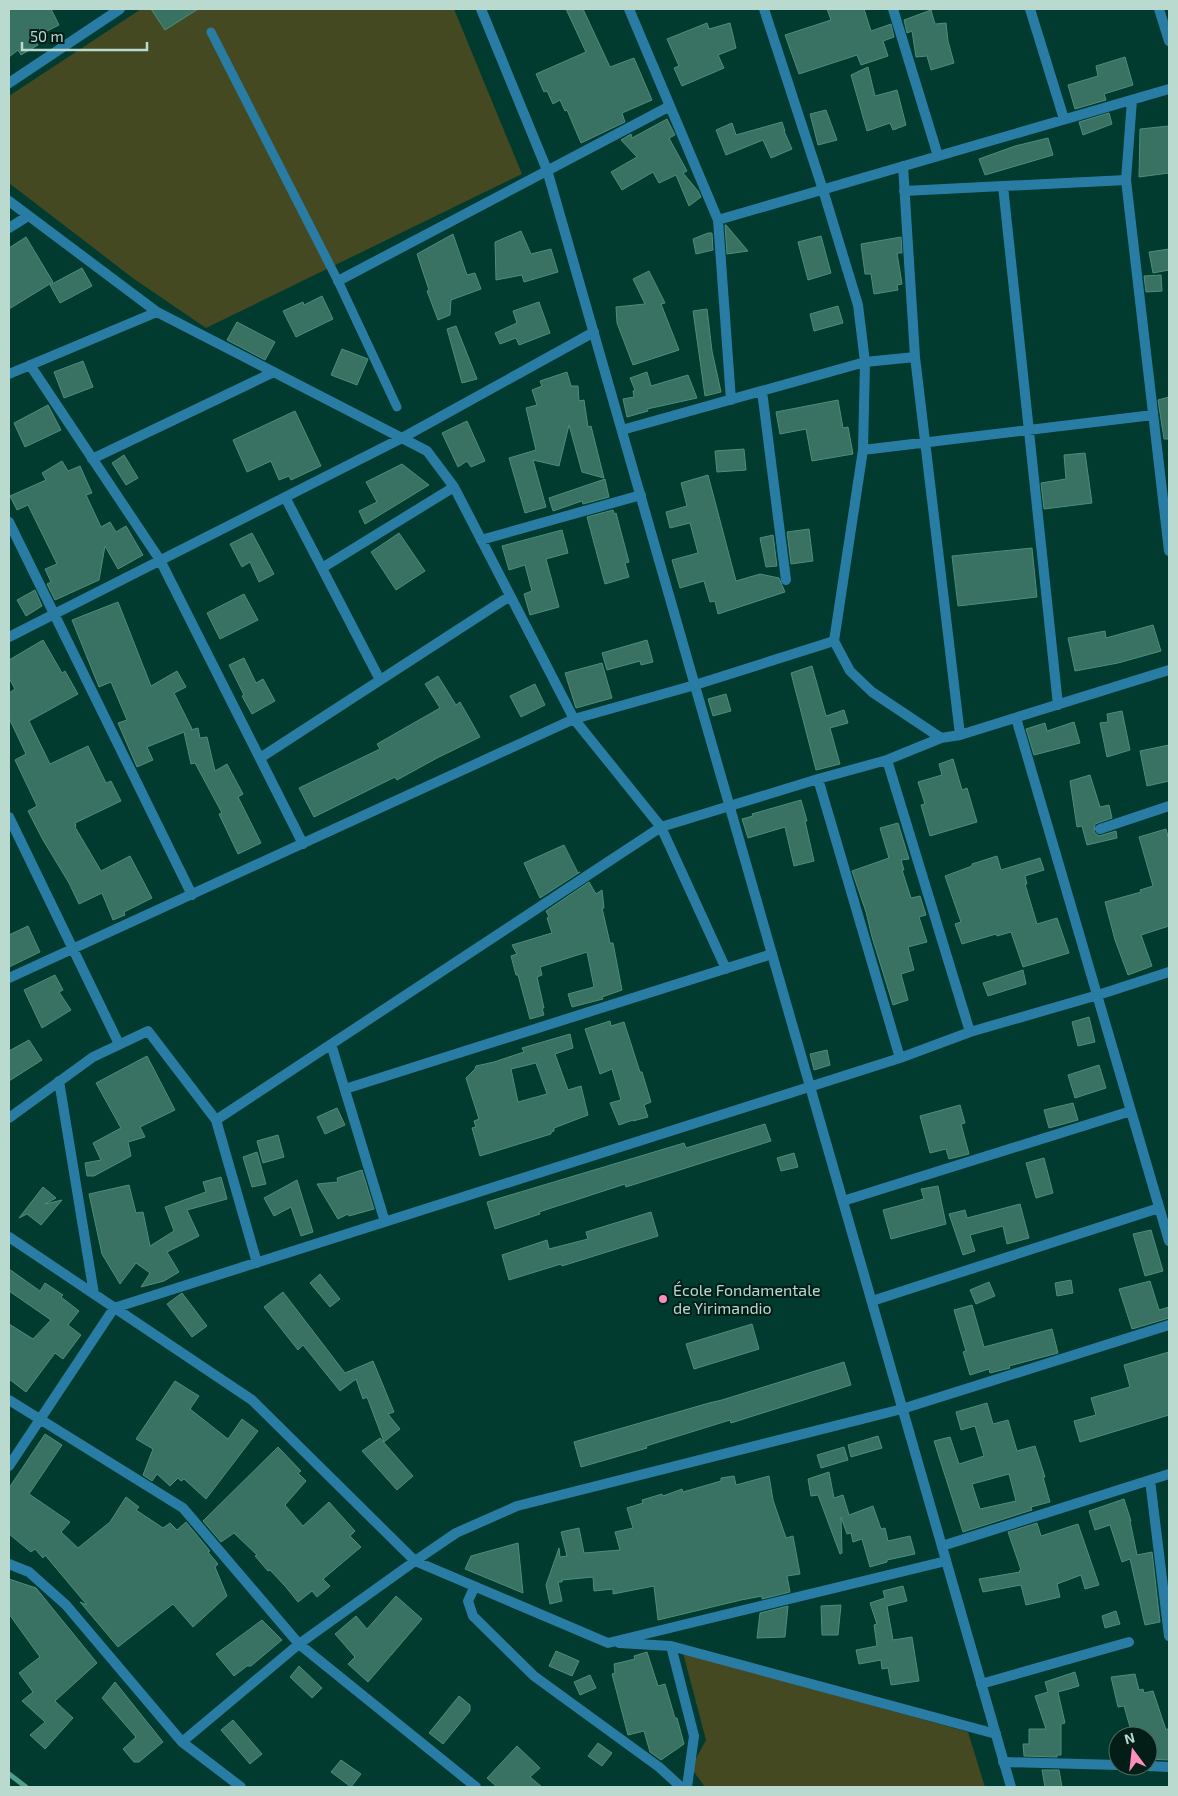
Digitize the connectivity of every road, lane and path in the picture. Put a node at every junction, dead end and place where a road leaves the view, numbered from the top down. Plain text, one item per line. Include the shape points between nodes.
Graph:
1 (120, 9) edge
2 (481, 9) edge
3 (629, 9) edge
4 (764, 9) edge
5 (893, 9) edge
6 (1030, 9) edge
7 (1159, 9) edge
8 (211, 32) dead end
9 (1169, 41) edge
10 (9, 83) edge
11 (1169, 89) edge
12 (1132, 100) junction
13 (670, 106) junction
14 (1064, 119) junction
15 (938, 156) junction
16 (903, 166) junction
17 (546, 170) junction
18 (1126, 180) junction
19 (1003, 186) junction
20 (823, 190) junction
21 (904, 191) junction
22 (9, 201) edge
23 (28, 216) junction
24 (718, 220) junction
25 (9, 228) edge
26 (338, 280) junction
27 (157, 312) junction
28 (594, 332) junction
29 (915, 357) junction
30 (865, 362) junction
31 (30, 365) junction
32 (274, 372) junction
33 (9, 374) edge
34 (762, 391) junction
35 (731, 400) junction
36 (397, 407) dead end
37 (1154, 415) junction
38 (622, 430) junction
39 (1029, 430) junction
40 (402, 438) junction
41 (924, 443) junction
42 (863, 450) junction
43 (92, 459) junction
44 (454, 487) junction
45 (641, 496) junction
46 (285, 497) junction
47 (9, 522) edge
48 (1168, 525) edge
49 (481, 540) junction
50 (1169, 551) edge
51 (160, 560) junction
52 (322, 568) junction
53 (786, 580) dead end
54 (510, 596) junction
55 (54, 614) junction
56 (9, 636) edge
57 (834, 641) junction
58 (1169, 670) edge
59 (380, 680) junction
60 (695, 685) junction
61 (1058, 705) junction
62 (1016, 718) junction
63 (574, 719) junction
64 (960, 735) junction
65 (941, 738) junction
66 (260, 758) junction
67 (887, 760) junction
68 (818, 779) junction
69 (730, 806) junction
70 (1169, 806) edge
71 (9, 817) edge
72 (661, 827) junction
73 (1100, 829) dead end
74 (302, 844) junction
75 (192, 895) junction
76 (73, 949) junction
77 (772, 954) junction
78 (726, 969) junction
79 (1169, 972) edge
80 (9, 978) edge
81 (1098, 995) junction
82 (970, 1032) junction
83 (119, 1044) junction
84 (331, 1044) junction
85 (900, 1058) junction
86 (59, 1082) junction
87 (810, 1087) junction
88 (345, 1089) junction
89 (1131, 1111) junction
90 (9, 1118) edge
91 (216, 1120) junction
92 (843, 1201) junction
93 (1159, 1208) junction
94 (385, 1222) junction
95 (9, 1237) edge
96 (1169, 1241) edge
97 (257, 1263) junction
98 (94, 1294) junction
99 (872, 1301) junction
100 (114, 1308) junction
101 (1169, 1325) edge
102 (9, 1400) edge
103 (902, 1409) junction
104 (39, 1420) junction
105 (9, 1466) edge
106 (1169, 1474) edge
107 (1150, 1480) junction
108 (942, 1546) junction
109 (415, 1561) junction
110 (946, 1561) junction
111 (9, 1564) edge
112 (474, 1588) junction
113 (1169, 1636) edge
114 (1129, 1642) dead end
115 (608, 1643) junction
116 (299, 1644) junction
117 (670, 1646) junction
118 (981, 1684) junction
119 (996, 1734) junction
120 (182, 1742) junction
121 (1003, 1762) junction
122 (1108, 1765) edge
123 (241, 1787) edge
124 (476, 1787) edge
125 (681, 1787) edge
126 (687, 1787) edge
127 (1011, 1787) edge

1 - 10 street
2 - 17 street
3 - 13 street
4 - 20 street
5 - 15 street
6 - 14 street
7 - 9 street
8 - 26 lane
11 - 12 street
12 - 14 street
12 - 18 street
13 - 17 street
13 - 24 street
14 - 15 street
15 - 16 street
16 - 20 street
16 - 21 street
17 - 26 street
17 - 28 street
18 - 19 street
18 - 37 street
19 - 21 street
19 - 39 street
20 - 24 street
20 - 30 street via 858,306
21 - 29 street
22 - 23 street
23 - 25 street
23 - 27 street
24 - 35 street
26 - 36 lane
27 - 31 street
27 - 32 street
28 - 38 street
28 - 40 street
29 - 30 street
29 - 41 street
30 - 34 street
30 - 42 street
31 - 33 street
31 - 43 street
32 - 40 street
32 - 43 street
34 - 35 street
34 - 53 street
35 - 38 street
37 - 39 street
37 - 48 street
38 - 45 street
39 - 41 street
39 - 61 street
40 - 44 street via 427,452
40 - 46 street
41 - 42 street
41 - 64 street
42 - 57 street
43 - 51 street
44 - 49 street
44 - 52 street
45 - 49 street
45 - 60 street
46 - 51 street
46 - 52 street
47 - 55 street
48 - 50 street
49 - 54 street
51 - 55 street
51 - 66 street
52 - 59 street
54 - 59 street
54 - 63 street
55 - 56 street
55 - 75 street
57 - 60 street
57 - 65 street via 850,671 872,692
58 - 61 street
59 - 66 street
60 - 63 street
60 - 69 street
61 - 62 street
62 - 64 street
62 - 81 street
63 - 72 street
63 - 74 street
64 - 65 street
65 - 67 street
66 - 74 street
67 - 68 street
67 - 82 street
68 - 69 street
68 - 85 street
69 - 72 street
69 - 77 street
70 - 73 street
71 - 76 street
72 - 78 street
72 - 84 street
74 - 75 street
75 - 76 street
76 - 80 street
76 - 83 street
77 - 78 street
77 - 87 street
78 - 88 street
79 - 81 street
81 - 82 street
81 - 89 street
82 - 85 street
83 - 86 street via 92,1057
83 - 91 street via 148,1031
84 - 88 street
84 - 91 street
85 - 87 street
86 - 90 street
86 - 98 street
87 - 92 street
87 - 94 street
88 - 94 street
89 - 92 street
89 - 93 street
91 - 97 street
92 - 99 street
93 - 96 street
93 - 99 street
94 - 97 street
95 - 98 street
97 - 100 street
98 - 100 street
99 - 103 street
100 - 104 street
100 - 109 street via 252,1400
101 - 103 street
102 - 104 street
103 - 108 street
103 - 109 street via 517,1506 456,1533
104 - 105 street
104 - 116 street via 183,1508
106 - 107 street
107 - 108 street
107 - 113 street
108 - 110 street
109 - 112 street
109 - 116 street
110 - 115 street
110 - 118 street
111 - 120 street via 29,1572 66,1605
112 - 115 street
112 - 125 street via 468,1601 473,1616 534,1676 659,1767
114 - 118 street
115 - 117 street
116 - 120 street
116 - 124 street
117 - 119 street
117 - 126 street via 694,1736
118 - 119 street
119 - 121 street
120 - 123 street
121 - 122 street
121 - 127 street

